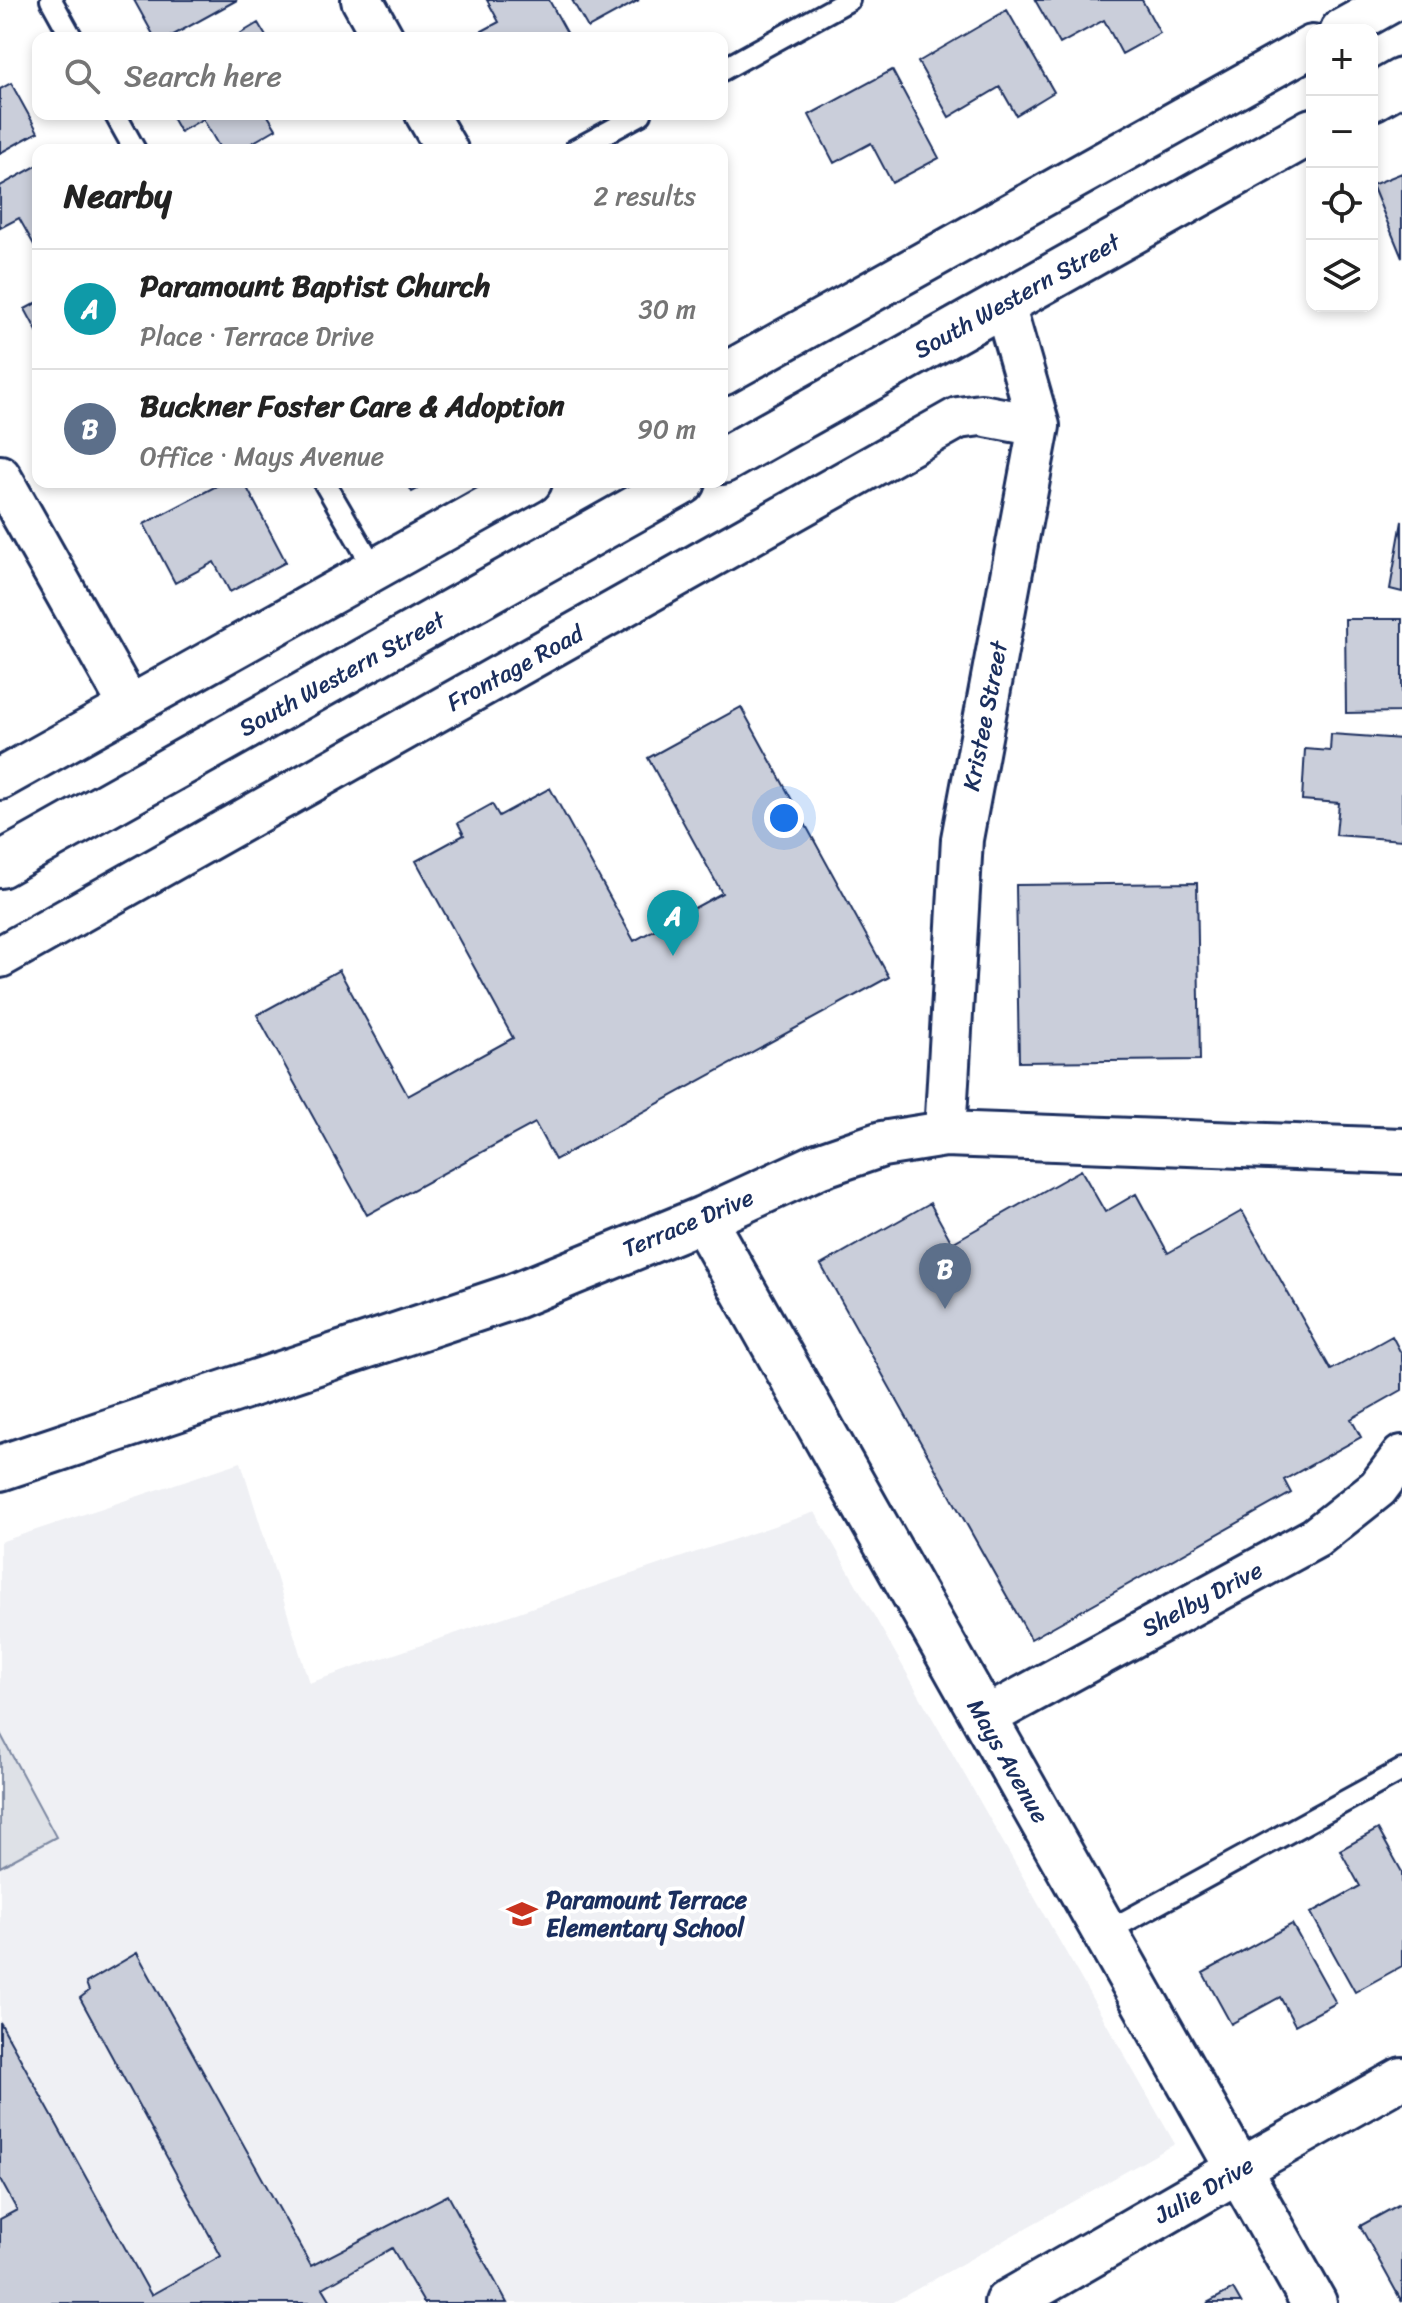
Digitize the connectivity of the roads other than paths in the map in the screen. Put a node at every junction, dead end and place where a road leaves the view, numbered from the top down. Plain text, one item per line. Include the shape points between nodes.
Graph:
1 (51, 0) edge
2 (362, 0) edge
3 (849, 0) edge
4 (1395, 0) edge
5 (1352, 24) edge
6 (69, 32) edge
7 (380, 32) edge
8 (1306, 49) edge
9 (728, 67) edge
10 (1402, 81) edge
11 (1376, 96) edge
12 (118, 120) edge
13 (430, 120) edge
14 (630, 120) edge
15 (1306, 134) edge
16 (132, 144) edge
17 (444, 144) edge
18 (586, 144) edge
19 (1004, 304) junction
20 (728, 372) edge
21 (1039, 426) junction
22 (728, 458) edge
23 (0, 476) edge
24 (327, 488) edge
25 (520, 488) edge
26 (640, 492) edge
27 (375, 570) junction
28 (130, 707) junction
29 (0, 779) edge
30 (0, 865) edge
31 (0, 957) edge
32 (945, 1134) junction
33 (1402, 1151) edge
34 (703, 1219) junction
35 (1402, 1456) edge
36 (0, 1468) edge
37 (984, 1718) junction
38 (1402, 1770) edge
39 (1106, 1932) junction
40 (1402, 2078) edge
41 (1240, 2169) junction
42 (1007, 2303) edge
43 (1314, 2303) edge

1 - 6 lane
2 - 7 street
3 - 9 lane
4 - 5 street
8 - 20 street
10 - 11 street
12 - 16 lane
13 - 17 street
14 - 18 lane
15 - 19 street, South Western Street
19 - 21 street, Kristee Street
19 - 22 street, South Western Street
21 - 31 street, Frontage Road via 981,415 958,418
21 - 32 street, Kristee Street via 962,839
23 - 28 street
24 - 27 lane
25 - 27 street
26 - 30 street, South Western Street
27 - 28 street
28 - 29 street
32 - 33 street, Terrace Drive
32 - 34 street, Terrace Drive via 882,1144 818,1166
34 - 36 street, Terrace Drive via 515,1296
34 - 37 street, Mays Avenue
35 - 37 street, Shelby Drive via 1378,1488 1315,1538
37 - 39 street, Mays Avenue
38 - 39 lane
39 - 41 street, Mays Avenue
40 - 41 street, Julie Drive
41 - 42 street, Julie Drive
41 - 43 street, Mays Avenue

